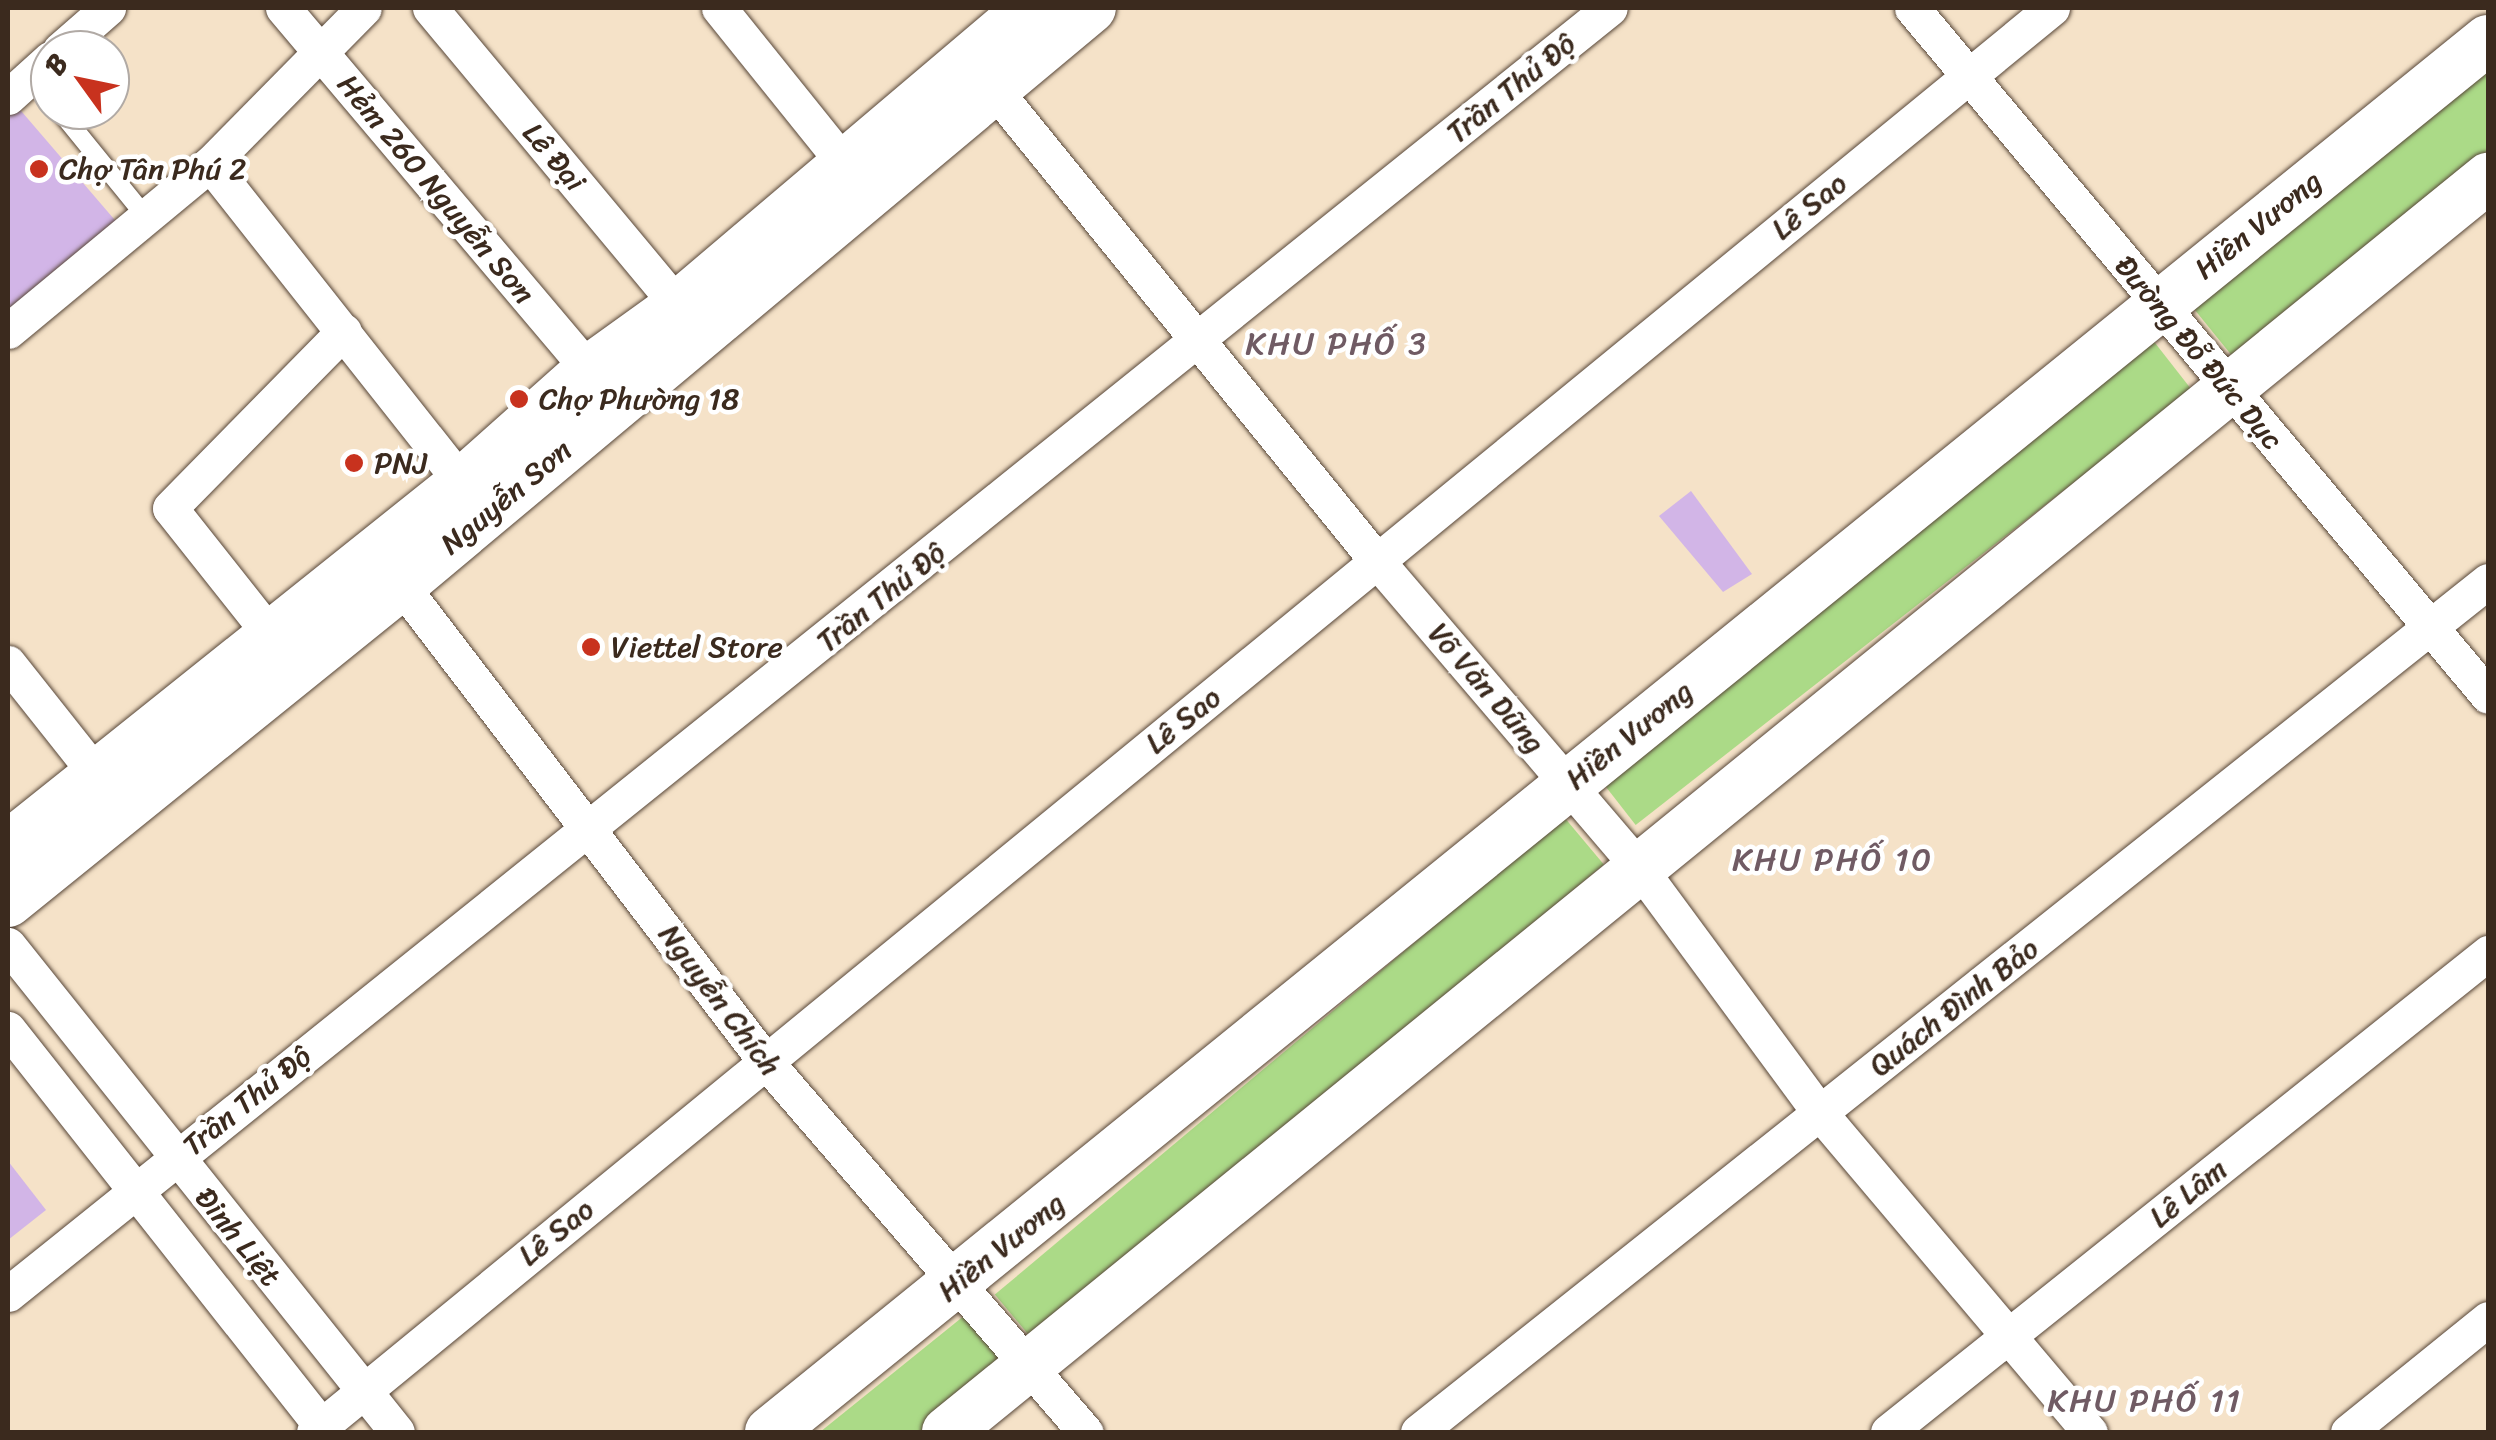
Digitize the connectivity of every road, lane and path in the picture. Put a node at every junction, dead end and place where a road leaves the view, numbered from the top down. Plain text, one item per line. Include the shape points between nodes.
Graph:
1 (283, 8) edge
2 (364, 8) edge
3 (430, 8) edge
4 (719, 8) edge
5 (1030, 8) edge
6 (1091, 8) edge
7 (1610, 8) edge
8 (1912, 8) edge
9 (2052, 8) edge
10 (98, 10) edge
11 (79, 30) edge
12 (2488, 40) edge
13 (320, 51) junction
14 (1967, 76) junction
15 (993, 88) junction
16 (75, 130) edge
17 (210, 164) junction
18 (2488, 178) edge
19 (857, 180) junction
20 (146, 217) junction
21 (2160, 304) junction
22 (678, 306) junction
23 (8, 330) edge
24 (344, 330) junction
25 (1201, 342) junction
26 (589, 370) junction
27 (2228, 388) junction
28 (462, 483) junction
29 (1377, 561) junction
30 (388, 568) junction
31 (2488, 581) edge
32 (2430, 629) junction
33 (269, 633) junction
34 (8, 663) edge
35 (2488, 696) edge
36 (96, 774) junction
37 (1570, 783) junction
38 (590, 828) junction
39 (8, 846) edge
40 (1637, 865) junction
41 (8, 902) edge
42 (8, 945) edge
43 (2488, 953) edge
44 (8, 1029) edge
45 (766, 1062) junction
46 (1820, 1113) junction
47 (174, 1160) junction
48 (132, 1193) junction
49 (956, 1284) junction
50 (8, 1294) edge
51 (2488, 1319) edge
52 (2010, 1335) junction
53 (1028, 1366) junction
54 (362, 1389) junction
55 (321, 1430) edge
56 (397, 1432) edge
57 (770, 1432) edge
58 (946, 1432) edge
59 (1085, 1432) edge
60 (1418, 1432) edge
61 (1888, 1432) edge
62 (2090, 1432) edge
63 (2348, 1432) edge

1 - 13 street, Hẻm 260 Nguyễn Sơn
2 - 13 street
3 - 22 street, Lê Đại
4 - 19 street
5 - 19 street, Nguyễn Sơn
6 - 15 street, Nguyễn Sơn
7 - 25 street, Trần Thủ Độ
8 - 14 street, Đường Đỗ Đức Dục
9 - 14 street, Lê Sao
10 - 11 street
12 - 21 street, Hiền Vương
13 - 17 street
13 - 26 street, Hẻm 260 Nguyễn Sơn
14 - 21 street, Đường Đỗ Đức Dục
14 - 29 street, Lê Sao
15 - 19 street, Nguyễn Sơn
15 - 25 street, Võ Văn Dũng
16 - 20 lane
17 - 20 street
17 - 24 street
18 - 27 street
19 - 22 street, Nguyễn Sơn
19 - 30 street, Nguyễn Sơn
20 - 23 street
21 - 27 street, Đường Đỗ Đức Dục
21 - 37 street, Hiền Vương
22 - 26 street, Nguyễn Sơn
24 - 28 street
24 - 33 street via 170,508
25 - 29 street, Võ Văn Dũng
25 - 38 street, Trần Thủ Độ
26 - 28 street, Nguyễn Sơn
27 - 32 street, Đường Đỗ Đức Dục
27 - 40 street
28 - 30 street, Nguyễn Sơn
29 - 37 street, Võ Văn Dũng
29 - 45 street, Lê Sao
30 - 33 street, Nguyễn Sơn
30 - 38 street, Nguyễn Chích
30 - 41 street, Nguyễn Sơn
31 - 32 street, Quách Đình Bảo
32 - 35 street, Đường Đỗ Đức Dục
32 - 46 street, Quách Đình Bảo
33 - 36 street, Nguyễn Sơn
34 - 36 street
36 - 39 street, Nguyễn Sơn
37 - 40 street, Võ Văn Dũng
37 - 49 street, Hiền Vương
38 - 45 street, Nguyễn Chích
38 - 47 street, Trần Thủ Độ
40 - 46 street, Võ Văn Dũng
40 - 53 street
42 - 47 street, Đinh Liệt
43 - 52 street, Lê Lâm
44 - 48 street, Đinh Liệt
45 - 49 street, Nguyễn Chích
45 - 54 street, Lê Sao
46 - 52 street, Võ Văn Dũng
46 - 60 street, Quách Đình Bảo
47 - 48 street, Trần Thủ Độ
47 - 54 street, Đinh Liệt
48 - 50 street, Trần Thủ Độ
48 - 55 street, Đinh Liệt
49 - 53 street, Nguyễn Chích
49 - 57 street, Hiền Vương
51 - 63 street
52 - 61 street, Lê Lâm
52 - 62 street, Võ Văn Dũng
53 - 58 street
53 - 59 street, Nguyễn Chích
54 - 55 street, Lê Sao
54 - 56 street, Đinh Liệt

